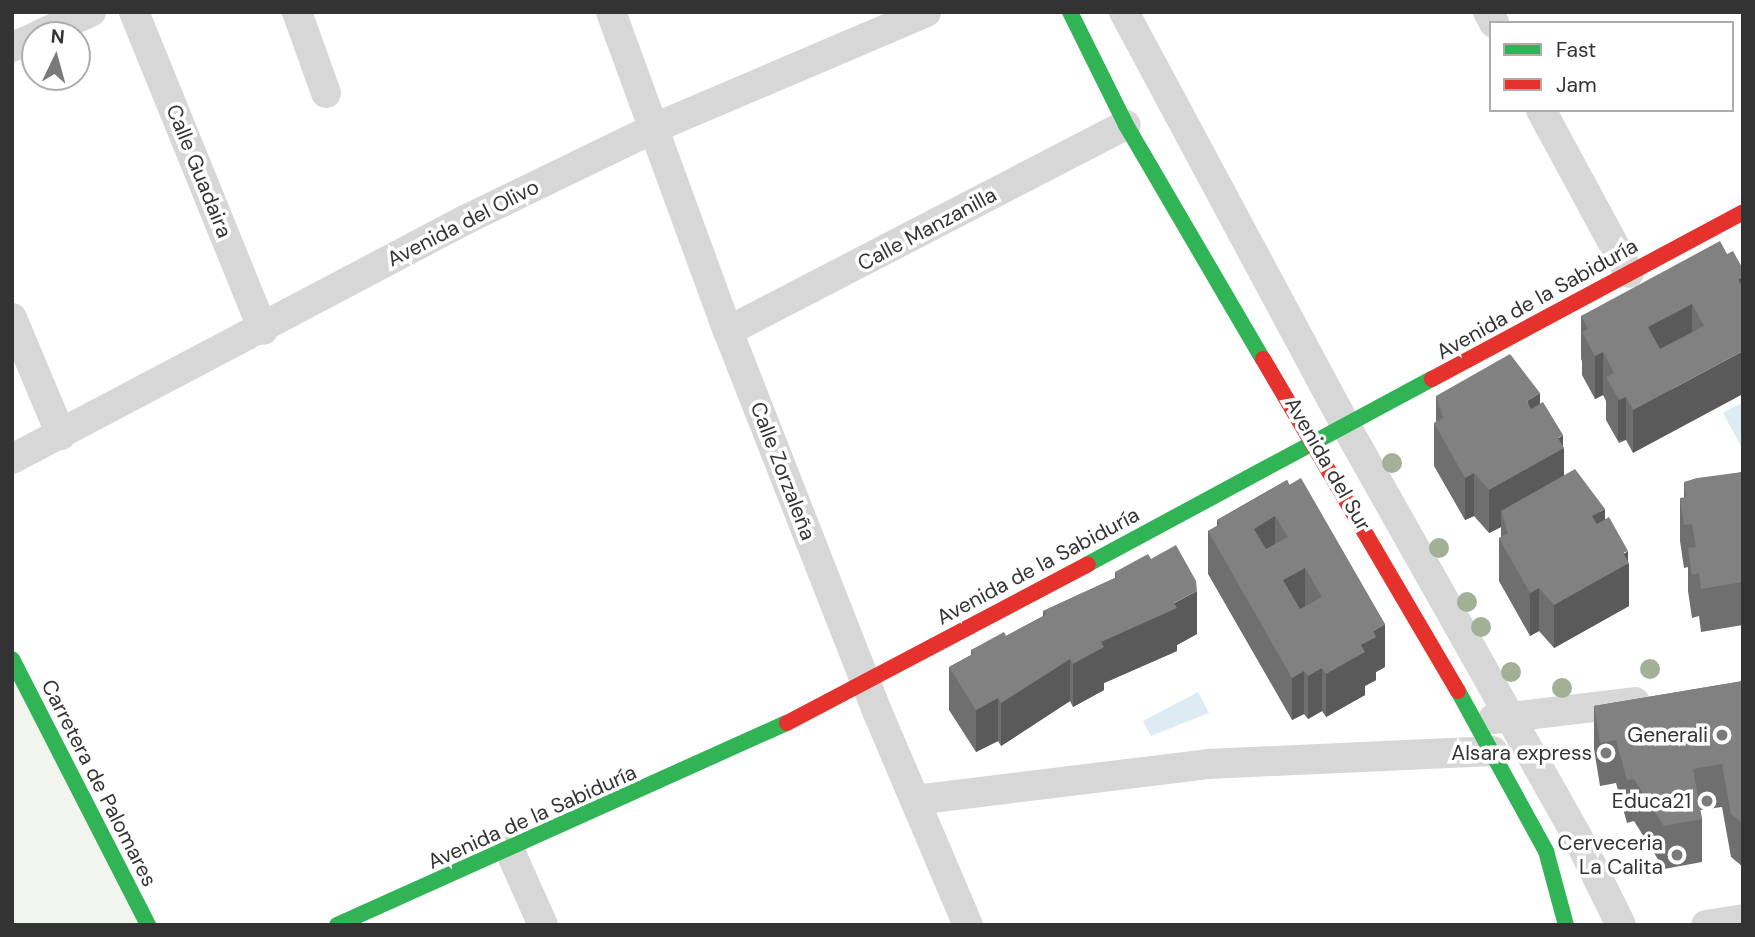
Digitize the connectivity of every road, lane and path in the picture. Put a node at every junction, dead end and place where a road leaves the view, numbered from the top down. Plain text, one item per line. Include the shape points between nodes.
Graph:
1 (91, 12) edge
2 (134, 12) edge
3 (297, 12) edge
4 (611, 12) edge
5 (926, 12) edge
6 (1070, 12) edge
7 (1125, 12) edge
8 (71, 21) edge
9 (326, 93) dead end
10 (1542, 112) edge
11 (1126, 125) junction
12 (652, 129) junction
13 (1743, 212) edge
14 (1629, 273) junction
15 (12, 318) edge
16 (263, 330) junction
17 (728, 331) junction
18 (1346, 426) junction
19 (61, 435) junction
20 (1316, 443) junction
21 (12, 459) edge
22 (12, 659) edge
23 (867, 683) junction
24 (1662, 698) edge
25 (1510, 717) junction
26 (1475, 721) junction
27 (1493, 751) junction
28 (915, 800) junction
29 (510, 851) junction
30 (1743, 919) edge
31 (148, 925) edge
32 (337, 925) edge
33 (543, 925) edge
34 (968, 925) edge
35 (1566, 925) edge
36 (1621, 925) edge
37 (1706, 925) edge

1 - 8 street
2 - 16 street, Calle Guadaira
3 - 9 street
4 - 12 street, Calle Zorzaleña
5 - 12 street, Avenida del Olivo
6 - 11 street, Avenida del Sur
7 - 18 street, Avenida del Sur
10 - 14 street
11 - 17 street, Calle Manzanilla
11 - 20 street, Avenida del Sur
12 - 16 street, Avenida del Olivo via 465,220
12 - 17 street, Calle Zorzaleña
13 - 14 street, Avenida de la Sabiduría
14 - 18 street, Avenida de la Sabiduría
15 - 19 street
16 - 19 street, Avenida del Olivo
17 - 23 street, Calle Zorzaleña
18 - 20 street, Avenida de la Sabiduría
18 - 25 street, Avenida del Sur
19 - 21 street, Avenida del Olivo
20 - 23 street, Avenida de la Sabiduría
20 - 26 street, Avenida del Sur
22 - 31 street, Carretera de Palomares
23 - 28 street, Calle Zorzaleña
23 - 29 street, Avenida de la Sabiduría via 713,760
24 - 25 street
25 - 26 street
25 - 36 street, Avenida del Sur via 1577,835
26 - 27 street, Avenida del Sur
27 - 28 street via 1208,764
27 - 35 street, Avenida del Sur via 1546,851
28 - 34 street, Calle Zorzaleña
29 - 32 street, Avenida de la Sabiduría
29 - 33 street
30 - 37 street

